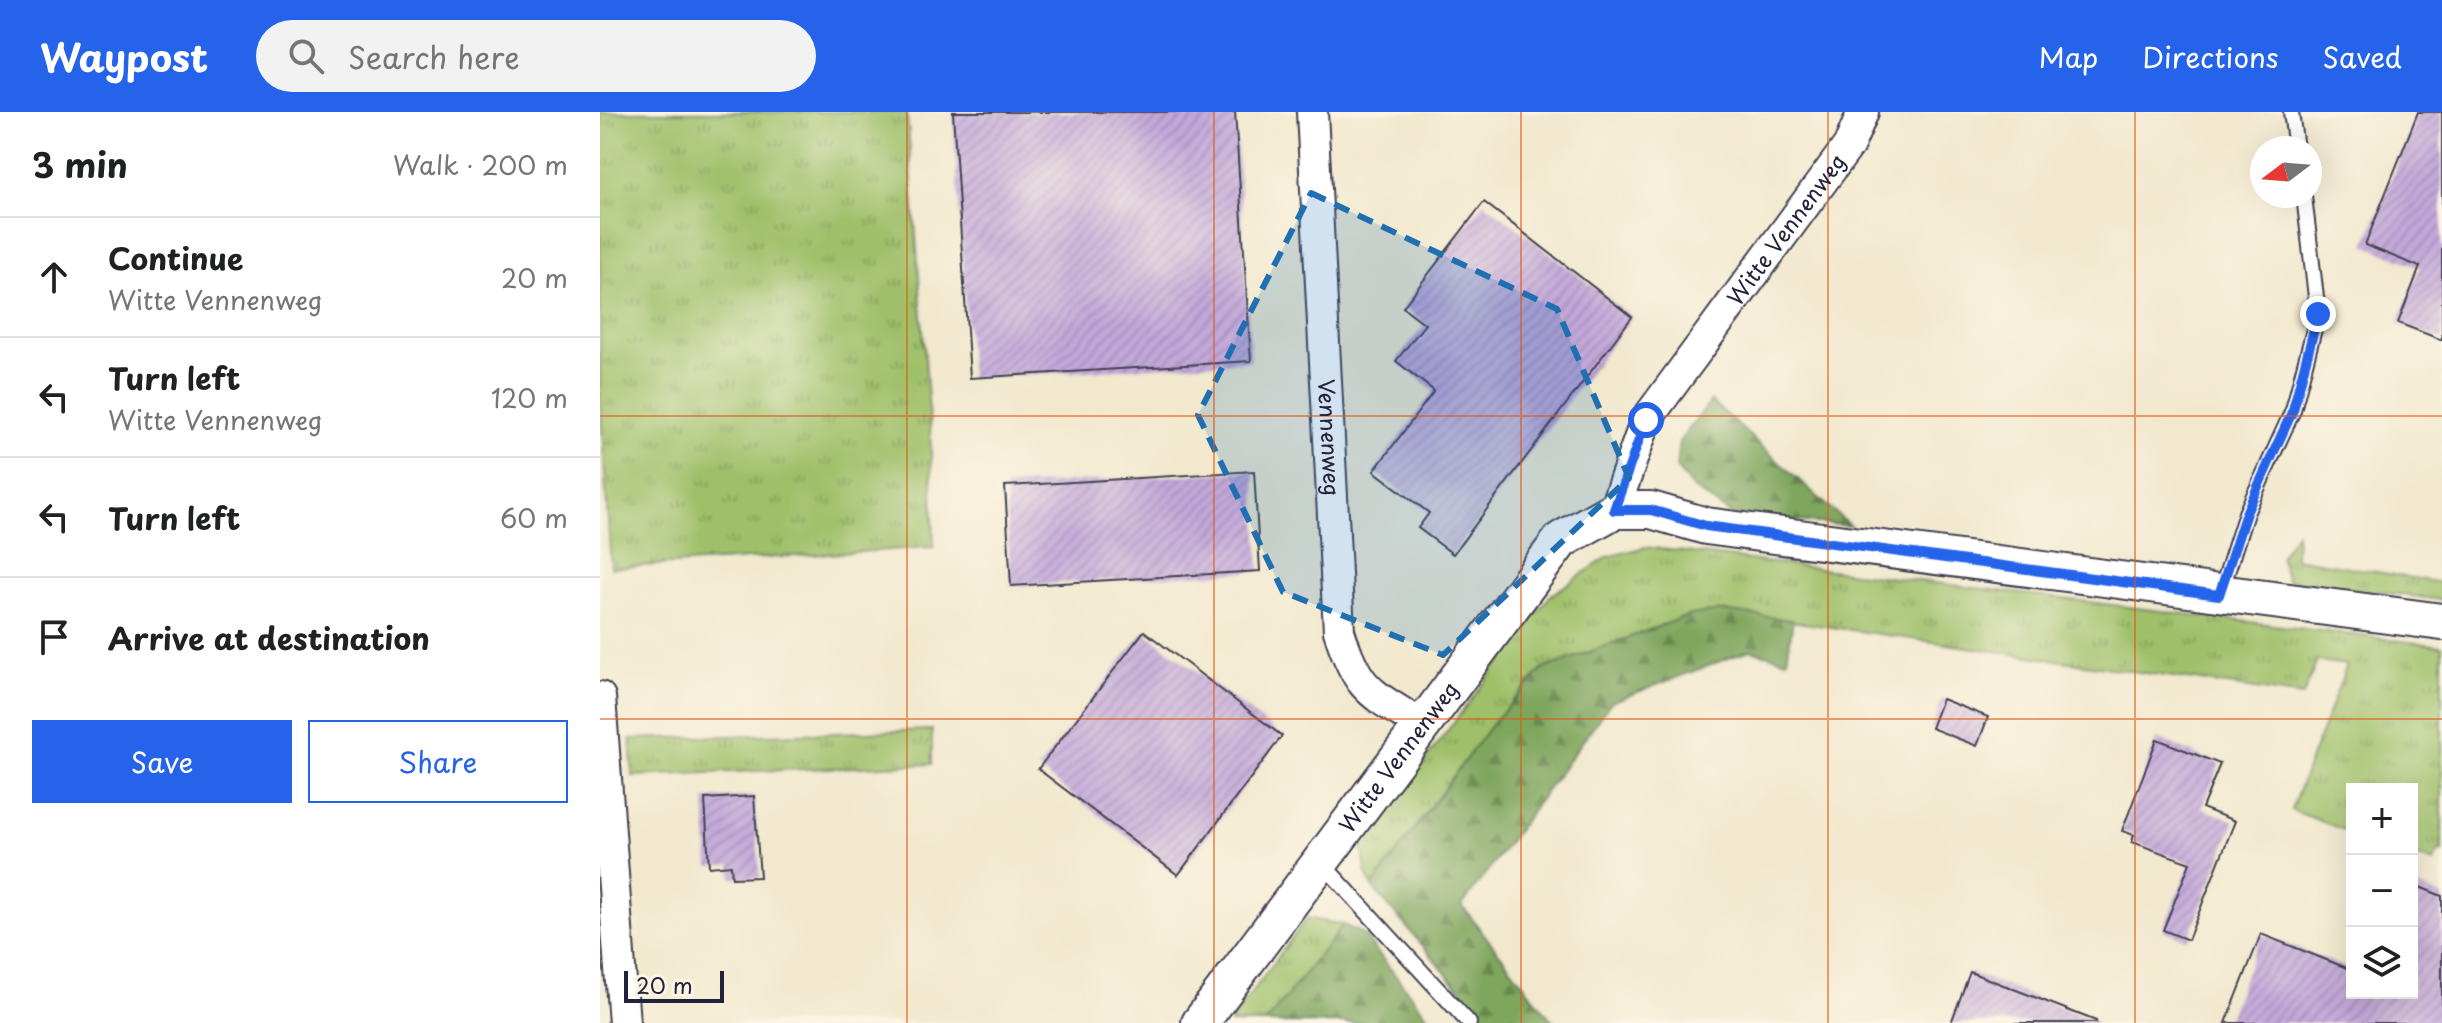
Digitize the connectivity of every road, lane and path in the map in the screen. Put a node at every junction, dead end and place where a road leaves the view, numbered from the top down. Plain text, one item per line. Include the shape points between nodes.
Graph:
1 (1312, 112) edge
2 (1863, 112) edge
3 (2291, 112) edge
4 (2294, 136) edge
5 (2305, 208) edge
6 (1614, 510) junction
7 (2219, 595) junction
8 (2442, 622) edge
9 (600, 697) edge
10 (1422, 725) junction
11 (1321, 862) junction
12 (624, 1023) edge
13 (1200, 1023) edge
14 (1469, 1023) edge

1 - 10 street, Vennenweg via 1339,631 1348,661 1365,689
2 - 6 street, Witte Vennenweg via 1849,145 1646,420
3 - 4 lane
5 - 7 lane via 2318,314 2293,410 2246,513
6 - 7 street via 1651,510 1706,526
6 - 10 street, Witte Vennenweg via 1561,540
7 - 8 street
9 - 12 street
10 - 11 street, Witte Vennenweg
11 - 13 street, Witte Vennenweg
11 - 14 lane

